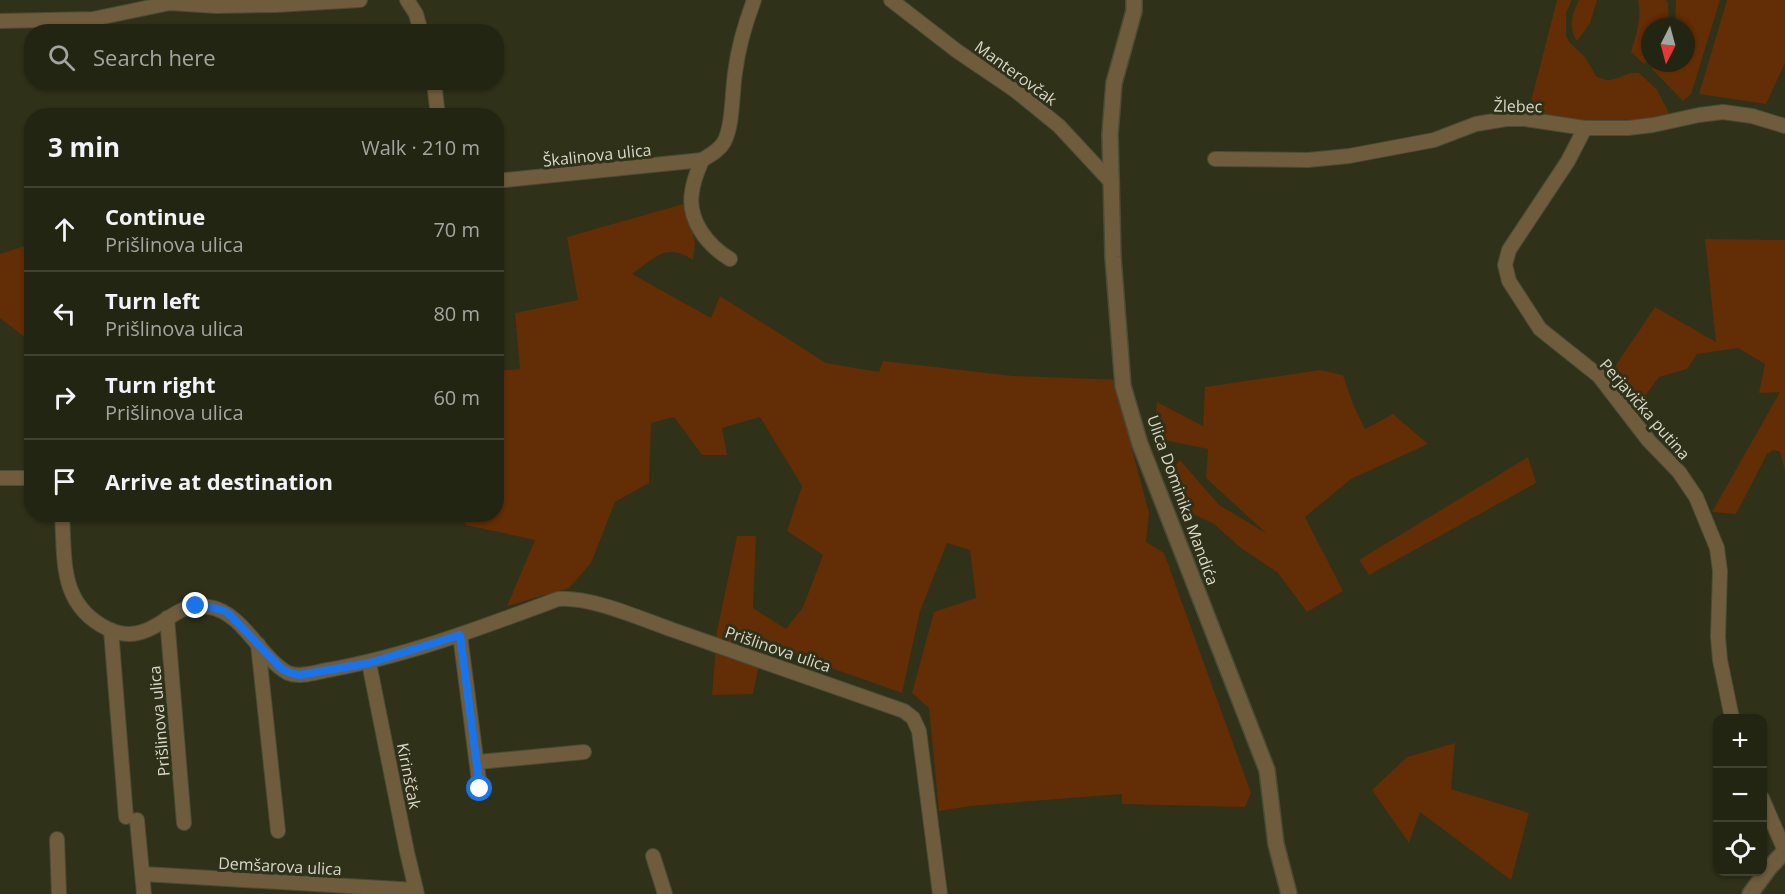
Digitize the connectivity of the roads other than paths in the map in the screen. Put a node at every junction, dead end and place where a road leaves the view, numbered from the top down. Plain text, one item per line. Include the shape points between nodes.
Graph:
1 (360, 0) edge
2 (407, 0) edge
3 (754, 0) edge
4 (891, 0) edge
5 (1134, 0) edge
6 (0, 21) edge
7 (419, 24) edge
8 (435, 90) edge
9 (437, 108) edge
10 (1785, 126) edge
11 (1585, 128) junction
12 (1215, 159) dead end
13 (702, 160) junction
14 (504, 181) edge
15 (1112, 183) junction
16 (730, 259) dead end
17 (0, 478) edge
18 (24, 478) edge
19 (63, 522) edge
20 (167, 618) junction
21 (111, 630) junction
22 (460, 635) junction
23 (258, 644) junction
24 (369, 663) junction
25 (1730, 714) edge
26 (584, 752) dead end
27 (478, 762) junction
28 (480, 789) dead end
29 (1767, 810) edge
30 (184, 823) dead end
31 (278, 831) dead end
32 (57, 838) dead end
33 (1785, 851) edge
34 (652, 856) dead end
35 (143, 874) junction
36 (417, 892) edge
37 (59, 894) edge
38 (144, 894) edge
39 (665, 894) edge
40 (940, 894) edge
41 (1289, 894) edge
42 (1750, 894) edge

1 - 6 street via 216,6 170,3 93,20
2 - 7 street
3 - 13 street via 735,69 728,133 720,148
4 - 15 street, Manterovčak via 1059,126
5 - 15 street, Ulica Dominika Mandića via 1114,83
8 - 9 street
10 - 11 street, Žlebec via 1723,112 1628,128
11 - 12 street, Žlebec via 1506,119 1476,124 1434,140 1349,156
11 - 25 street, Perjavička putina via 1568,161 1509,250 1506,272 1540,329 1599,376 1696,497 1717,548 1718,637
13 - 14 street, Škalinova ulica
13 - 16 street via 692,191 692,212 711,246
15 - 41 street, Ulica Dominika Mandića via 1113,257 1123,386 1140,444 1267,770 1276,844
17 - 18 street
19 - 21 street, Prišlinova ulica via 72,597 87,615
20 - 21 street, Prišlinova ulica via 131,635
20 - 23 street, Prišlinova ulica via 188,607 217,609 230,615
20 - 30 street, Prišlinova ulica
21 - 35 street via 132,819
22 - 24 street, Prišlinova ulica
22 - 27 street
22 - 40 street, Prišlinova ulica via 558,599 582,600 904,711 919,731
23 - 24 street, Prišlinova ulica via 293,675
23 - 31 street
24 - 36 street, Kirinščak
26 - 27 street
27 - 28 street
29 - 33 street
32 - 37 street
33 - 42 street
34 - 39 street
35 - 36 street, Demšarova ulica
35 - 38 street

